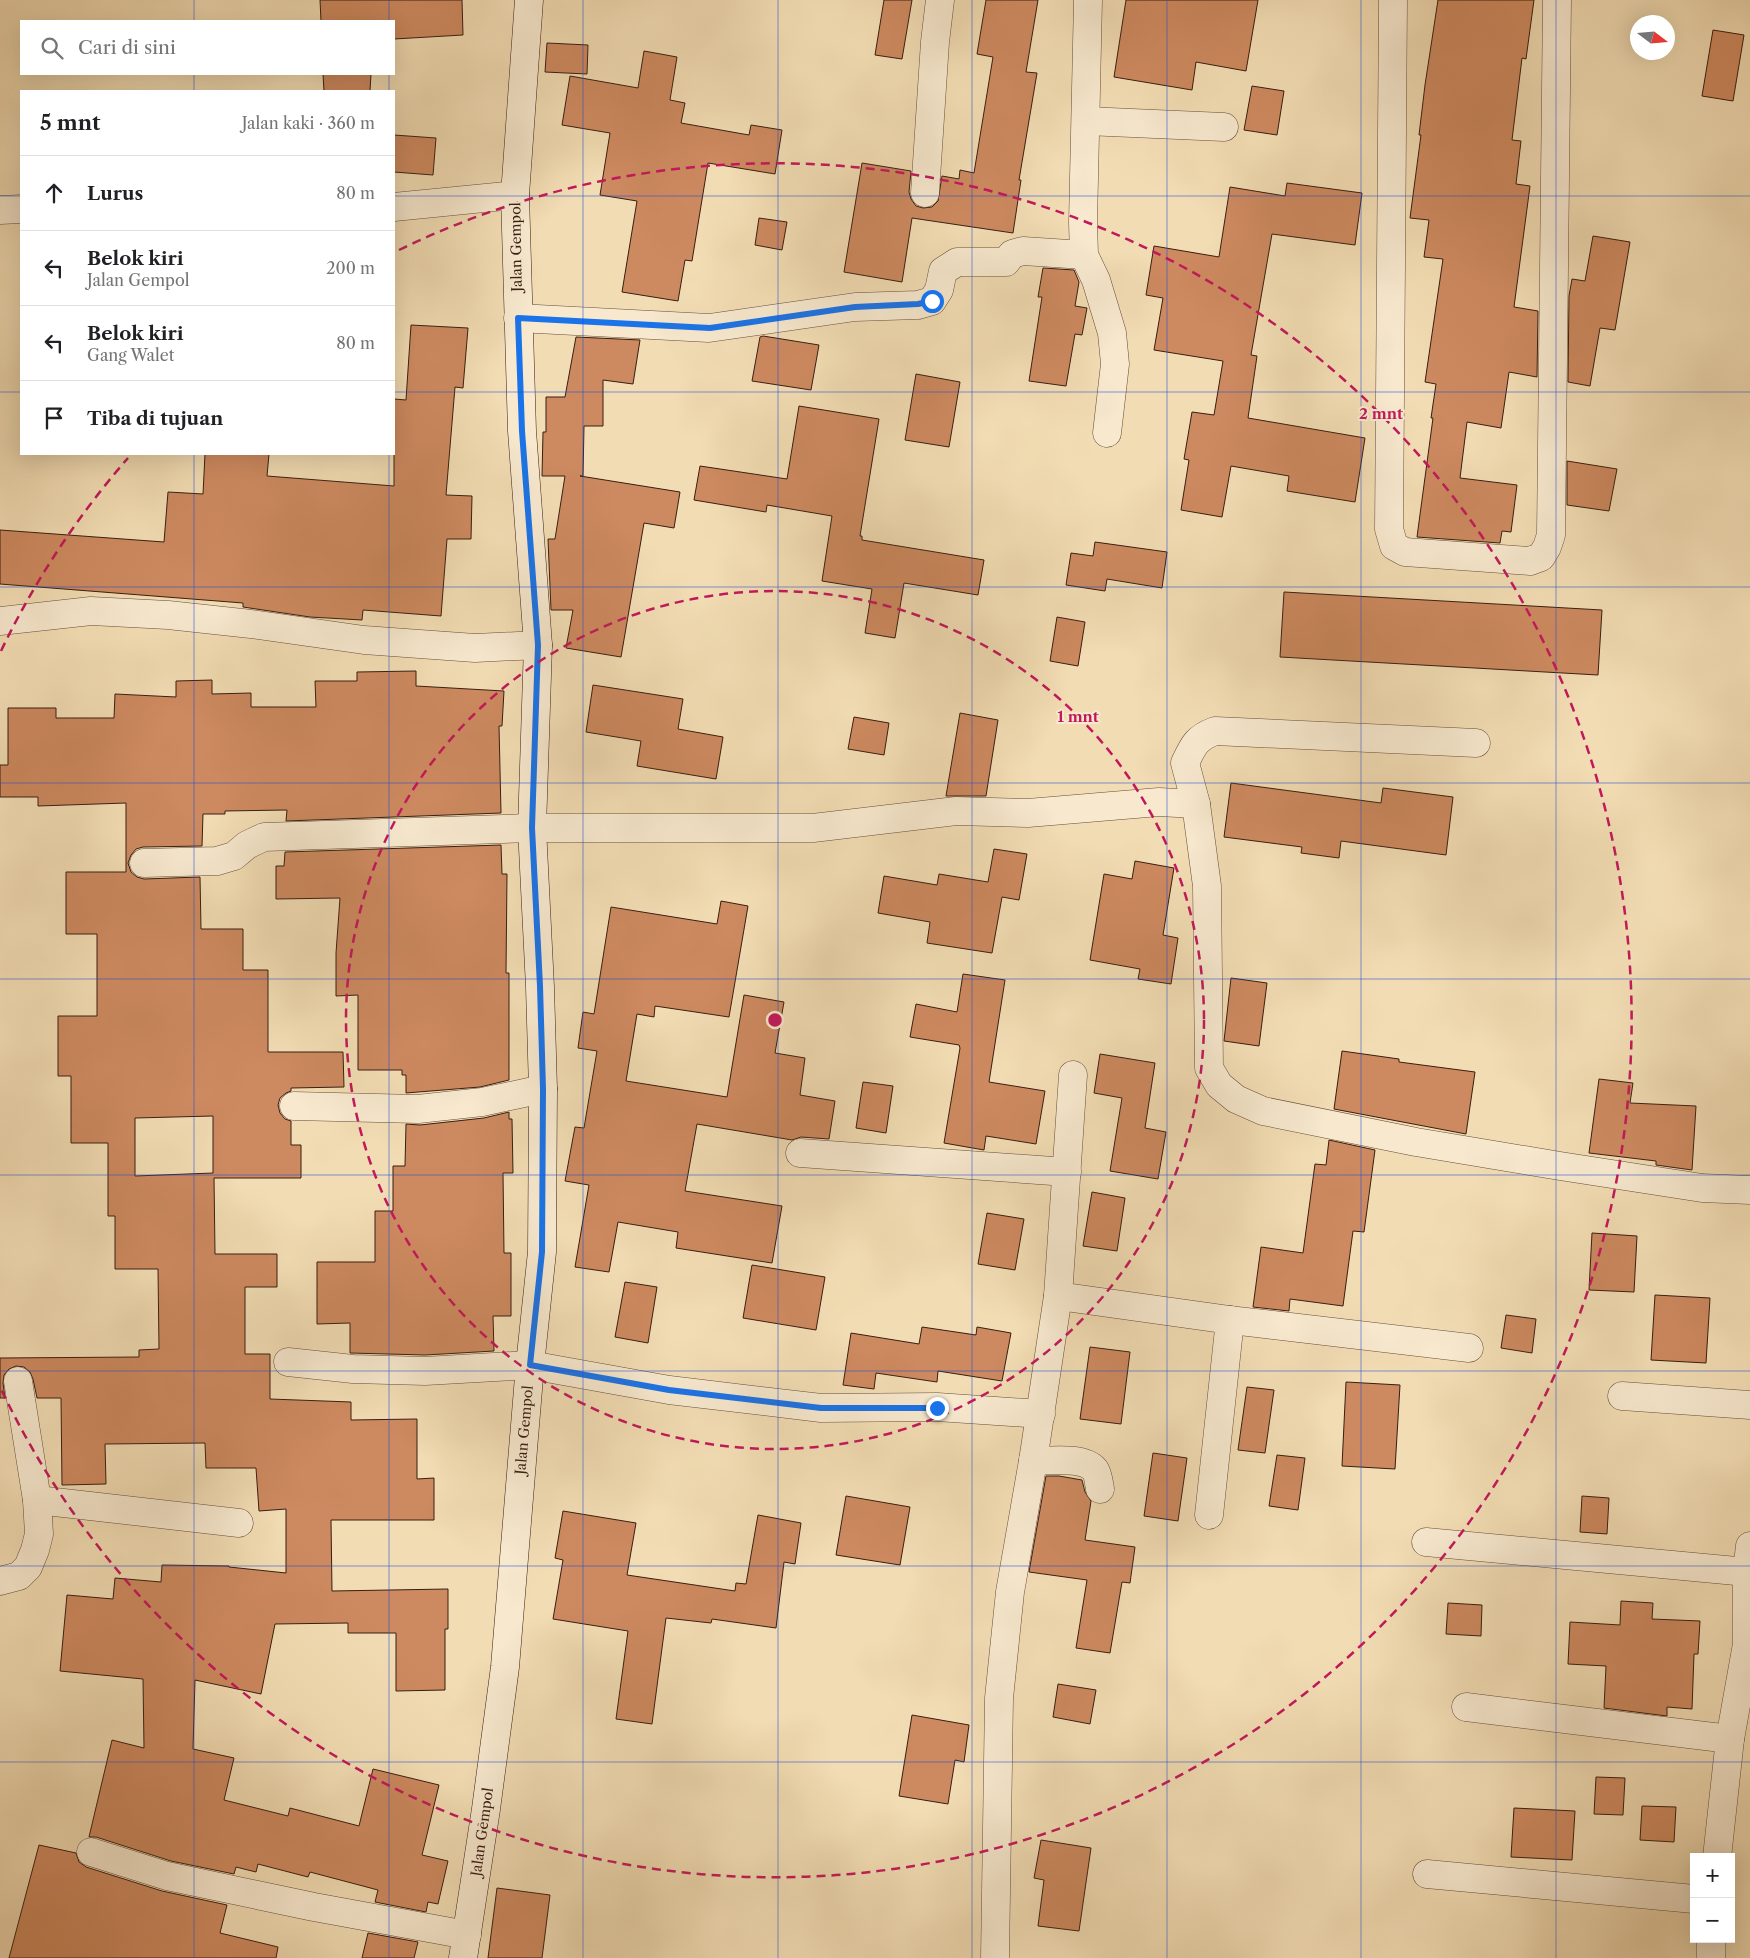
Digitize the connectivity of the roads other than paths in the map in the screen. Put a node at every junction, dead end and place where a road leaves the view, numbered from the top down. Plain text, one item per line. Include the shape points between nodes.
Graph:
1 (529, 0) edge
2 (940, 0) edge
3 (1088, 0) edge
4 (1392, 0) edge
5 (1557, 0) edge
6 (1086, 121) junction
7 (1224, 127) dead end
8 (925, 193) dead end
9 (515, 195) junction
10 (395, 207) edge
11 (20, 209) edge
12 (0, 210) edge
13 (1084, 255) junction
14 (518, 318) junction
15 (1107, 433) dead end
16 (0, 621) edge
17 (538, 645) junction
18 (1476, 743) dead end
19 (1196, 804) junction
20 (532, 828) junction
21 (144, 863) dead end
22 (1074, 1076) dead end
23 (543, 1089) junction
24 (294, 1106) dead end
25 (800, 1153) dead end
26 (1067, 1172) junction
27 (1750, 1190) edge
28 (1058, 1296) junction
29 (1230, 1320) junction
30 (1469, 1348) dead end
31 (288, 1362) dead end
32 (530, 1365) junction
33 (18, 1381) dead end
34 (1622, 1396) dead end
35 (1750, 1405) edge
36 (1040, 1414) junction
37 (1033, 1461) junction
38 (1100, 1489) dead end
39 (37, 1500) junction
40 (1209, 1515) dead end
41 (239, 1523) dead end
42 (1426, 1542) dead end
43 (1748, 1559) edge
44 (0, 1581) edge
45 (1748, 1644) edge
46 (1466, 1707) dead end
47 (1730, 1739) junction
48 (91, 1852) dead end
49 (1717, 1853) edge
50 (1427, 1874) dead end
51 (1690, 1900) edge
52 (1711, 1943) edge
53 (465, 1947) edge
54 (995, 1958) edge
55 (1711, 1958) edge

1 - 9 street, Jalan Gempol
2 - 8 street
3 - 6 street
4 - 5 street via 1391,539 1394,546 1406,552 1530,561 1542,557 1551,535
6 - 7 street
6 - 13 street
9 - 10 street
9 - 14 street, Jalan Gempol
11 - 12 street
13 - 14 street via 1022,251 1012,254 1006,262 957,262 944,271 932,301 855,307 710,328
13 - 15 street via 1096,280 1112,333 1115,364
14 - 17 street, Jalan Gempol via 522,431
16 - 17 street via 91,611 168,615 373,640 475,648
17 - 20 street, Jalan Gempol
18 - 19 street via 1215,731 1201,736 1184,763
19 - 20 street via 1159,802 1028,813 956,811 813,828
19 - 27 street via 1207,886 1209,1068 1219,1085 1236,1099 1262,1111 1416,1142 1702,1188
20 - 21 street via 264,837 234,856 218,861
20 - 23 street, Jalan Gempol
22 - 26 street
23 - 24 street via 482,1102 418,1109
23 - 32 street, Jalan Gempol via 542,1252
25 - 26 street
26 - 28 street
28 - 29 street
28 - 36 street
29 - 30 street
29 - 40 street
31 - 32 street via 353,1369 425,1371
32 - 36 street via 669,1390 821,1408 937,1408
32 - 53 street, Jalan Gempol via 505,1667
33 - 39 street
34 - 35 street
36 - 37 street
37 - 38 street via 1079,1461 1096,1471
37 - 54 street via 1010,1592 999,1698
39 - 41 street
39 - 44 street via 39,1534 28,1566 18,1576
42 - 43 street
43 - 45 street
45 - 47 street
46 - 47 street
47 - 49 street
48 - 53 street via 167,1876 314,1907
50 - 51 street
52 - 55 street

